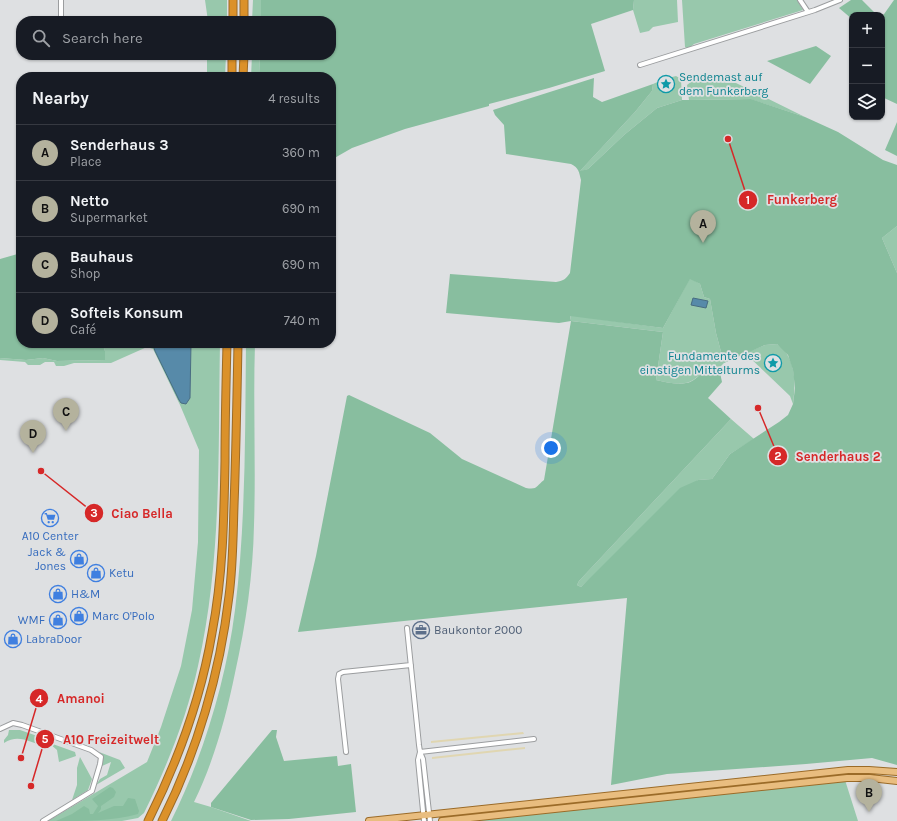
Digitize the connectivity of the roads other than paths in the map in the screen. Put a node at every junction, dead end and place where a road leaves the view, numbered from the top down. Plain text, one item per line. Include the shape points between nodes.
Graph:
1 (61, 0) edge
2 (233, 0) edge
3 (244, 0) edge
4 (800, 0) edge
5 (840, 0) edge
6 (808, 12) junction
7 (61, 16) edge
8 (233, 16) edge
9 (244, 16) edge
10 (232, 60) edge
11 (244, 60) edge
12 (640, 65) dead end
13 (232, 72) edge
14 (243, 72) edge
15 (227, 348) edge
16 (238, 348) edge
17 (407, 628) dead end
18 (411, 665) junction
19 (0, 729) edge
20 (534, 739) dead end
21 (346, 752) dead end
22 (420, 752) junction
23 (897, 772) edge
24 (897, 780) edge
25 (427, 818) edge
26 (43, 821) edge
27 (148, 821) edge
28 (162, 821) edge
29 (368, 821) edge
30 (442, 821) edge

1 - 7 street
2 - 8 highway
3 - 9 highway
4 - 6 street
5 - 6 street
6 - 12 street
10 - 13 highway
11 - 14 highway
15 - 27 highway via 222,552 212,633 194,708 164,789
16 - 28 highway via 233,552 223,636 205,713
17 - 18 street
18 - 21 street via 340,674 338,679
18 - 22 street
19 - 26 street via 13,723 22,725 92,750 100,756 92,791
20 - 22 street
22 - 25 street via 423,760
23 - 25 main road via 848,770
24 - 30 main road via 847,778
25 - 29 main road

